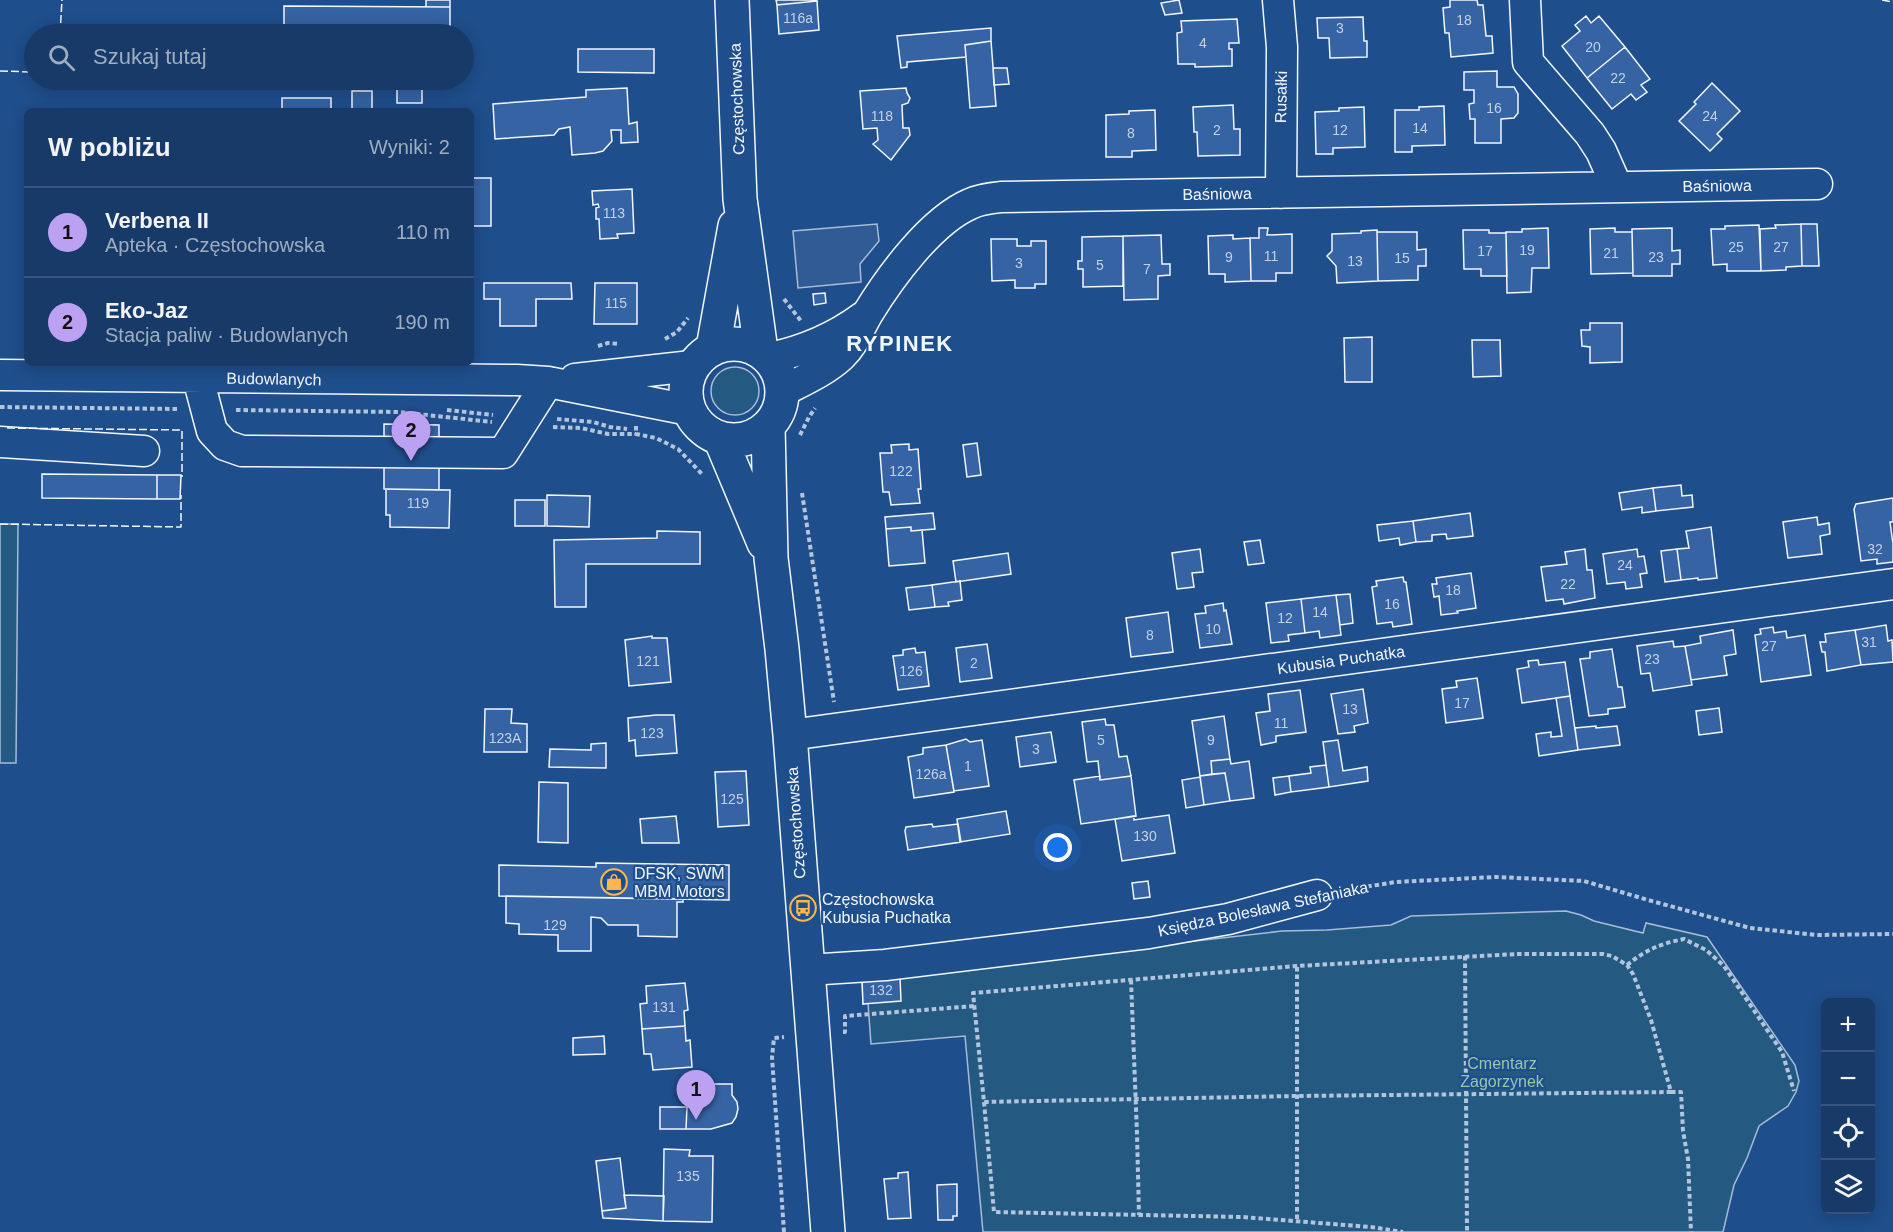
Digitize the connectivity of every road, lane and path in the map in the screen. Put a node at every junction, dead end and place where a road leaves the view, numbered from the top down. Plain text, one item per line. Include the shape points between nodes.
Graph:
1 (732, 0) edge
2 (1278, 0) edge
3 (1525, 0) edge
4 (1817, 184) dead end
5 (1617, 187) junction
6 (1281, 193) junction
7 (740, 199) junction
8 (868, 313) junction
9 (626, 344) dead end
10 (592, 348) dead end
11 (766, 355) junction
12 (703, 357) junction
13 (0, 375) edge
14 (198, 378) junction
15 (548, 382) junction
16 (783, 392) junction
17 (0, 406) edge
18 (206, 410) junction
19 (689, 410) junction
20 (520, 425) junction
21 (768, 426) junction
22 (636, 434) dead end
23 (720, 438) junction
24 (0, 442) edge
25 (144, 451) dead end
26 (771, 558) junction
27 (1893, 584) edge
28 (790, 735) junction
29 (1317, 895) joint
30 (1893, 934) edge
31 (1465, 956) junction
32 (1627, 965) junction
33 (1296, 966) junction
34 (808, 970) junction
35 (1131, 980) junction
36 (975, 1006) junction
37 (812, 1035) junction
38 (1794, 1091) dead end
39 (1671, 1092) junction
40 (1466, 1094) junction
41 (1296, 1096) junction
42 (1136, 1099) junction
43 (984, 1102) junction
44 (1138, 1215) junction
45 (1296, 1221) junction
46 (784, 1232) edge
47 (828, 1232) edge
48 (1403, 1232) edge
49 (1467, 1232) edge
50 (1691, 1232) edge

1 - 7 main road, Częstochowska
2 - 6 street, Rusałki via 1282,47
3 - 5 street via 1528,62 1590,134
4 - 5 street, Baśniowa
5 - 6 street, Baśniowa
6 - 8 street, Baśniowa via 1001,197 971,203 920,242
7 - 11 main road, Częstochowska
7 - 12 main road, Częstochowska
8 - 11 street, Baśniowa via 839,333 789,354
8 - 16 street, Baśniowa via 840,357
9 - 10 path via 608,343
11 - 12 main road via 738,343 725,344
11 - 16 main road via 781,380
12 - 15 street, Budowlanych
12 - 19 main road via 687,380
13 - 14 street, Budowlanych
14 - 15 street, Budowlanych
14 - 18 street
15 - 19 street, Budowlanych
15 - 20 street
16 - 21 main road via 776,416
17 - 18 path
18 - 20 path via 399,412
18 - 20 street via 212,431 225,445 242,451 502,453
19 - 23 main road via 701,427
20 - 22 path
21 - 23 main road via 745,439
21 - 26 main road, Częstochowska
23 - 26 main road, Częstochowska
24 - 25 street
26 - 28 main road, Częstochowska
27 - 28 street, Kubusia Puchatka
28 - 34 main road, Częstochowska
29 - 30 path, Księdza Bolesława Stefaniaka via 1396,882 1496,876 1584,881 1750,928 1817,935
29 - 34 street, Księdza Bolesława Stefaniaka via 1228,919 1149,933 897,964
31 - 32 path via 1603,954
31 - 33 path
31 - 40 path
32 - 38 path via 1658,945 1684,939 1706,950 1724,966 1782,1052
32 - 39 path via 1651,1020
33 - 35 path
33 - 41 path
34 - 37 main road, Częstochowska
35 - 36 path via 973,993
35 - 42 path
36 - 37 path via 845,1016 845,1032
36 - 43 path
37 - 46 path via 774,1038
37 - 47 main road, Częstochowska
39 - 40 path
39 - 50 path via 1681,1092
40 - 41 path
40 - 49 path
41 - 42 path
41 - 45 path
42 - 43 path
42 - 44 path
43 - 44 path via 994,1212
44 - 45 path
45 - 48 path

